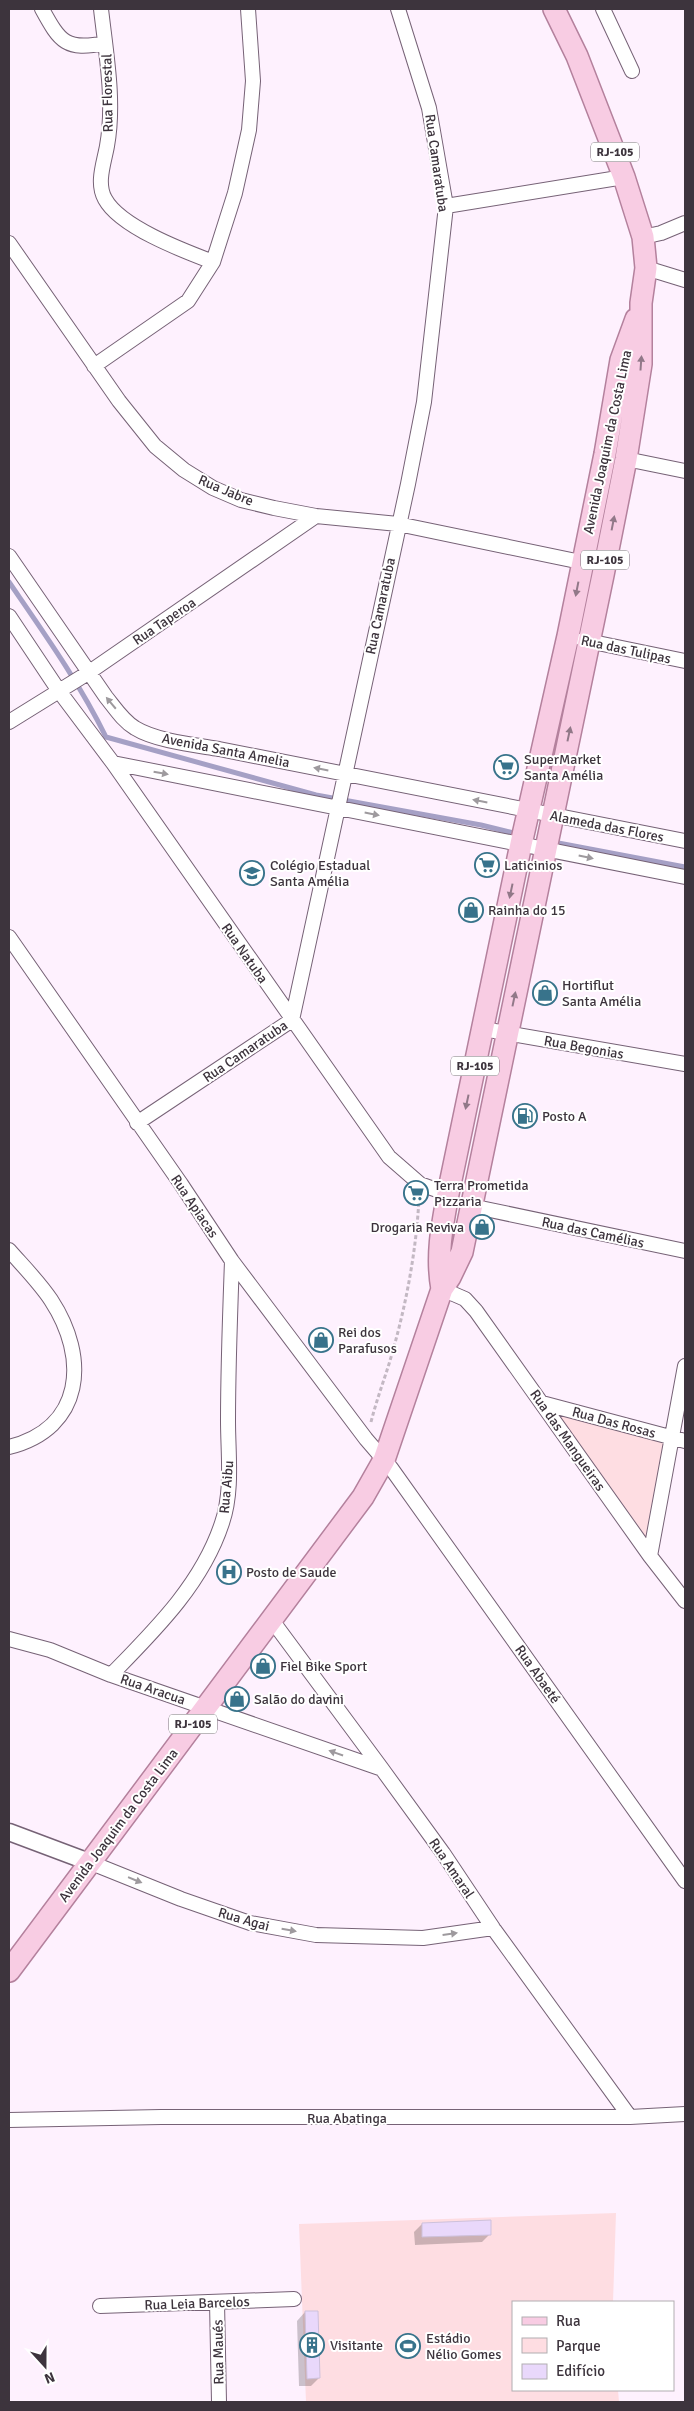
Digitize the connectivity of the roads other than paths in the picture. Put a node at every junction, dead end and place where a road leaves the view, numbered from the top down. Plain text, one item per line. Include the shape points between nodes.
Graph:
1 (42, 9) edge
2 (101, 9) edge
3 (248, 9) edge
4 (398, 9) edge
5 (554, 9) edge
6 (603, 9) edge
7 (105, 43) junction
8 (632, 71) dead end
9 (624, 177) junction
10 (446, 206) junction
11 (685, 223) edge
12 (643, 238) junction
13 (9, 243) edge
14 (213, 262) junction
15 (646, 268) junction
16 (685, 280) edge
17 (642, 303) junction
18 (94, 366) junction
19 (626, 459) junction
20 (685, 471) edge
21 (316, 516) junction
22 (398, 524) junction
23 (9, 556) edge
24 (582, 562) junction
25 (9, 616) edge
26 (568, 636) junction
27 (589, 641) junction
28 (685, 661) edge
29 (88, 673) junction
30 (59, 691) junction
31 (9, 722) edge
32 (113, 763) junction
33 (345, 774) junction
34 (339, 808) junction
35 (528, 811) junction
36 (553, 816) junction
37 (685, 840) edge
38 (521, 844) junction
39 (545, 849) junction
40 (685, 877) edge
41 (9, 937) edge
42 (292, 1020) junction
43 (483, 1029) junction
44 (507, 1034) junction
45 (685, 1064) edge
46 (137, 1123) junction
47 (448, 1194) junction
48 (471, 1206) junction
49 (9, 1250) edge
50 (685, 1252) edge
51 (232, 1261) junction
52 (442, 1289) junction
53 (685, 1366) edge
54 (542, 1403) junction
55 (671, 1438) junction
56 (685, 1441) edge
57 (9, 1447) edge
58 (387, 1464) junction
59 (650, 1556) junction
60 (685, 1601) edge
61 (272, 1619) junction
62 (9, 1639) edge
63 (111, 1675) junction
64 (206, 1707) junction
65 (382, 1769) junction
66 (9, 1832) edge
67 (89, 1862) junction
68 (685, 1881) edge
69 (493, 1928) junction
70 (9, 1971) edge
71 (685, 2114) edge
72 (630, 2117) junction
73 (9, 2120) edge
74 (294, 2299) dead end
75 (218, 2302) junction
76 (100, 2306) dead end
77 (219, 2402) edge

1 - 7 street via 59,37 69,45
2 - 7 street, Rua Florestal
3 - 14 street via 253,81 248,130 235,193
4 - 10 street, Rua Camaratuba via 429,108
5 - 9 main road, Avenida Joaquim da Costa Lima / RJ-105 via 577,56
6 - 8 street
7 - 14 street, Rua Florestal via 109,121 100,184 105,199 118,213 158,239
9 - 10 street
9 - 12 main road, Avenida Joaquim da Costa Lima / RJ-105
10 - 22 street, Rua Camaratuba via 424,402
11 - 12 street
12 - 15 main road, Avenida Joaquim da Costa Lima / RJ-105
13 - 18 street, Rua Jabre
14 - 18 street via 188,301
15 - 16 street
15 - 17 main road, Avenida Joaquim da Costa Lima / RJ-105
19 -> 17 main road, Avenida Joaquim da Costa Lima / RJ-105 via 641,364
17 - 24 main road, Avenida Joaquim da Costa Lima / RJ-105 via 621,360
18 - 21 street, Rua Jabre via 155,446 184,470 241,500
19 - 20 street
27 -> 19 main road, Avenida Joaquim da Costa Lima / RJ-105
21 - 22 street, Rua Jabre
21 - 29 street, Rua Taperoa
22 - 24 street, Rua Jabre
22 - 33 street, Rua Camaratuba
23 - 29 street, Avenida Santa Amelia
24 -> 26 main road, Avenida Joaquim da Costa Lima / RJ-105
25 - 30 street
26 - 27 street, Rua das Tulipas
26 - 35 main road, Avenida Joaquim da Costa Lima / RJ-105
27 - 28 street, Rua das Tulipas
36 -> 27 main road, Avenida Joaquim da Costa Lima / RJ-105
29 - 30 street, Rua Taperoa
33 -> 29 street, Avenida Santa Amelia via 182,742 138,730 124,718
30 - 31 street, Rua Taperoa
30 - 32 street, Rua Natuba
32 -> 34 street
32 - 42 street, Rua Natuba
33 - 34 street, Rua Camaratuba
35 -> 33 street, Avenida Santa Amelia
34 -> 38 street
34 - 42 street, Rua Camaratuba
35 - 36 street, Alameda das Flores
35 - 38 main road, Avenida Joaquim da Costa Lima / RJ-105
36 - 37 street, Alameda das Flores
36 - 39 main road, Avenida Joaquim da Costa Lima / RJ-105
38 - 39 street
38 -> 43 main road, Avenida Joaquim da Costa Lima / RJ-105
39 -> 40 street
44 -> 39 main road, Avenida Joaquim da Costa Lima / RJ-105
41 - 46 street, Rua Apiacas
42 - 46 street, Rua Camaratuba
42 - 47 street, Rua Natuba via 389,1157 420,1184
43 - 44 street, Rua Begonias
43 -> 47 main road, Avenida Joaquim da Costa Lima / RJ-105
44 - 45 street, Rua Begonias
44 - 48 main road, Avenida Joaquim da Costa Lima / RJ-105
46 - 51 street, Rua Apiacas
47 - 52 main road, Avenida Joaquim da Costa Lima / RJ-105 via 440,1241
48 - 50 street, Rua das Camélias
48 - 52 main road, Avenida Joaquim da Costa Lima / RJ-105 via 462,1252
49 - 57 street via 59,1315 72,1347 73,1370 71,1397 56,1423 29,1441
51 - 58 street, Rua Apiacas
51 - 63 street, Rua Aibu via 228,1495 222,1522 193,1583 166,1618
52 - 54 street, Rua das Mangueiras via 465,1299 476,1311
52 - 58 main road, Avenida Joaquim da Costa Lima / RJ-105
53 - 55 street
54 - 55 street, Rua Das Rosas
54 - 59 street, Rua das Mangueiras
55 - 56 street, Rua Das Rosas
55 - 59 street
58 - 61 main road, Avenida Joaquim da Costa Lima / RJ-105
58 - 68 street, Rua Abaeté
59 - 60 street, Rua das Mangueiras
61 - 64 main road, Avenida Joaquim da Costa Lima / RJ-105
61 - 65 street, Rua Amaral
62 - 63 street, Rua Aracua via 50,1650
63 - 64 street, Rua Aracua
65 -> 64 street, Rua Aracua
64 - 67 main road, Avenida Joaquim da Costa Lima / RJ-105
65 - 69 street, Rua Amaral
66 - 67 street, Rua Agai
67 -> 69 street, Rua Agai via 250,1923 316,1935 423,1938
67 - 70 main road, Avenida Joaquim da Costa Lima / RJ-105
69 - 72 street, Rua Amaral
71 - 72 street, Rua Abatinga
72 - 73 street, Rua Abatinga
74 - 75 street, Rua Leia Barcelos
75 - 76 street, Rua Leia Barcelos
75 - 77 street, Rua Maués

